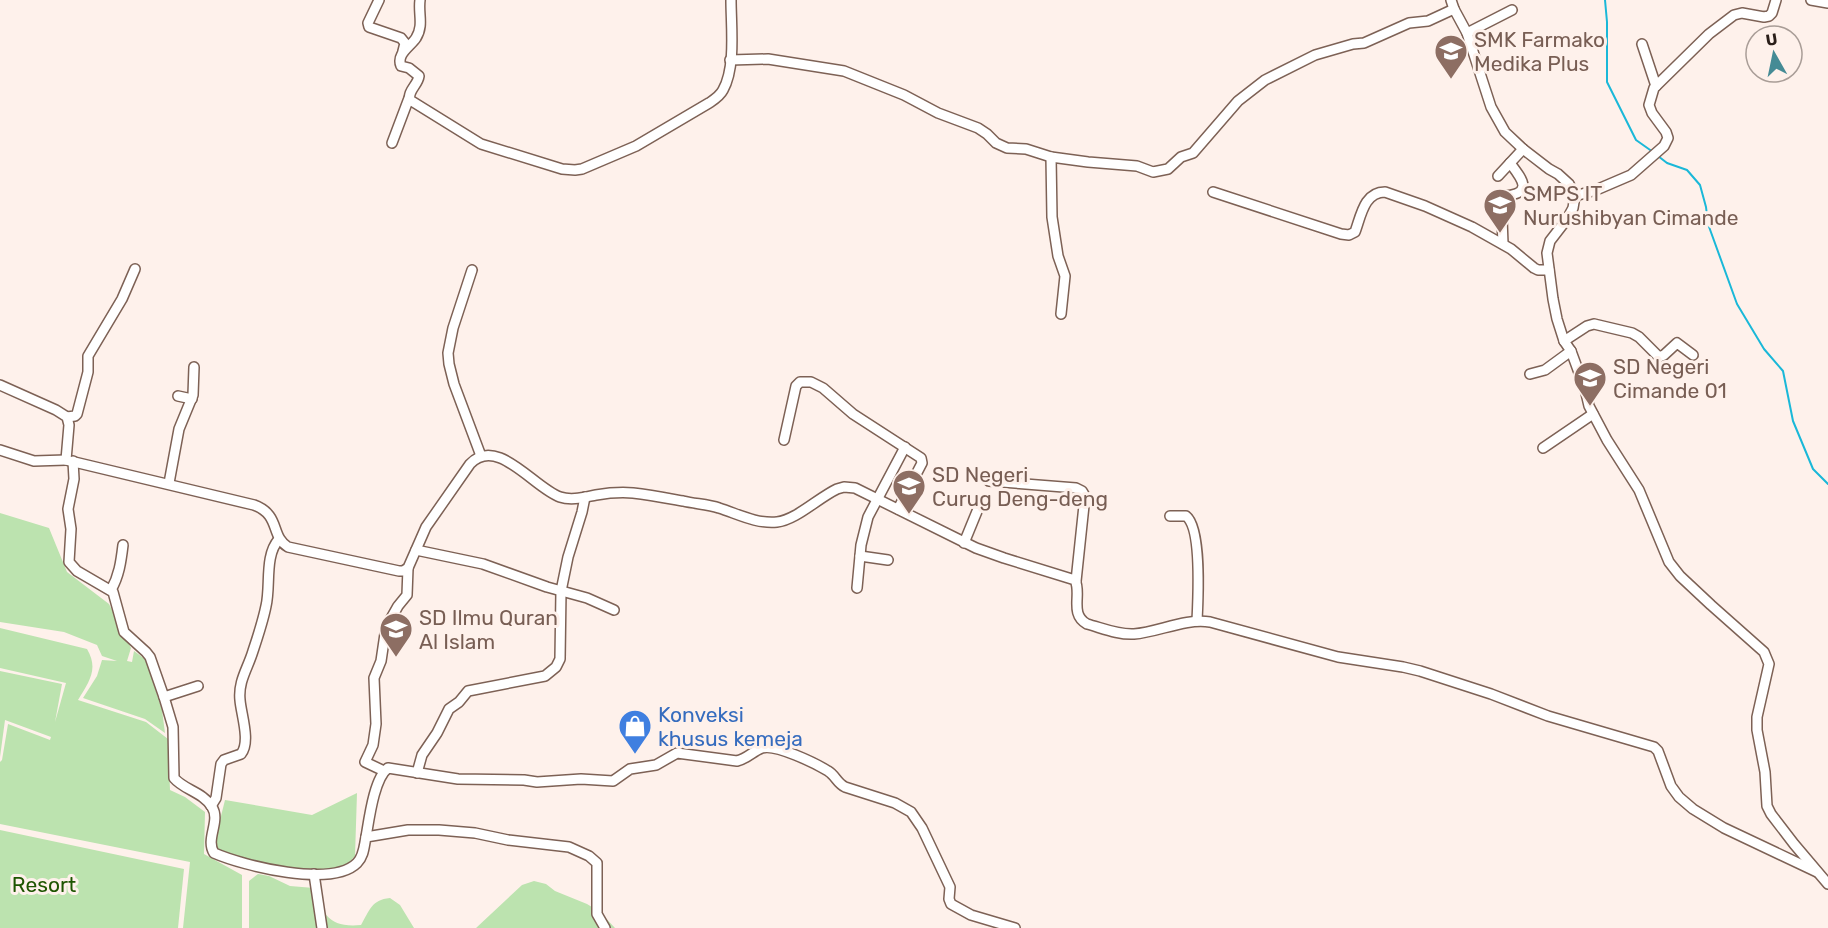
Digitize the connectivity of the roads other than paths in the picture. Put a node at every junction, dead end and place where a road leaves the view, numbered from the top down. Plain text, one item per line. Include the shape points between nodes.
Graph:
1 (379, 0) edge
2 (420, 0) edge
3 (731, 0) edge
4 (1776, 0) edge
5 (1811, 0) edge
6 (1828, 3) edge
7 (1453, 5) edge
8 (1512, 10) dead end
9 (1467, 33) junction
10 (1642, 44) dead end
11 (403, 53) junction
12 (730, 60) junction
13 (1656, 86) junction
14 (409, 98) junction
15 (392, 142) dead end
16 (1523, 149) junction
17 (1051, 157) junction
18 (1510, 163) junction
19 (1498, 176) dead end
20 (1213, 192) dead end
21 (1505, 196) dead end
22 (1575, 196) junction
23 (1502, 218) dead end
24 (1503, 244) junction
25 (135, 268) dead end
26 (472, 270) dead end
27 (1549, 270) junction
28 (1061, 314) dead end
29 (1564, 341) junction
30 (1571, 351) junction
31 (1693, 355) dead end
32 (194, 367) dead end
33 (1530, 374) dead end
34 (0, 386) edge
35 (178, 396) dead end
36 (192, 399) junction
37 (1593, 414) junction
38 (67, 417) junction
39 (784, 440) dead end
40 (905, 447) junction
41 (1543, 448) dead end
42 (0, 450) edge
43 (481, 456) junction
44 (70, 461) junction
45 (989, 482) dead end
46 (169, 483) junction
47 (585, 497) junction
48 (879, 499) junction
49 (980, 504) dead end
50 (898, 509) junction
51 (1170, 516) dead end
52 (279, 539) junction
53 (964, 543) junction
54 (123, 545) dead end
55 (416, 550) junction
56 (860, 556) junction
57 (888, 560) dead end
58 (408, 568) junction
59 (1076, 581) junction
60 (857, 588) dead end
61 (111, 590) junction
62 (561, 591) junction
63 (614, 610) dead end
64 (1197, 621) junction
65 (198, 686) dead end
66 (164, 697) junction
67 (384, 771) junction
68 (417, 773) junction
69 (211, 806) junction
70 (366, 837) junction
71 (1817, 873) junction
72 (314, 874) junction
73 (1828, 884) edge
74 (322, 928) edge
75 (605, 928) edge
76 (1015, 928) edge

1 - 11 street via 369,27 401,38 405,43
2 - 11 street via 420,31
3 - 12 street
4 - 13 street via 1769,16 1734,15
5 - 6 street
7 - 9 street
7 - 17 street via 1428,21 1409,23 1364,42 1322,53 1265,80 1238,101 1196,151 1163,170 1153,172 1137,166
8 - 9 street
9 - 16 street via 1491,107 1505,132
10 - 13 street
11 - 14 street via 401,65 419,78
12 - 14 street via 723,91 709,103 636,146 576,170 481,144
12 - 17 street via 768,59 844,71 978,128 996,143
13 - 22 street via 1649,105 1668,138 1664,146 1624,179
14 - 15 street
16 - 18 street
16 - 22 street via 1558,174
17 - 28 street via 1052,217 1065,276
18 - 19 street
18 - 21 street via 1524,185 1520,193
20 - 24 street via 1349,235 1355,232 1370,196 1385,192 1455,218
22 - 27 street via 1573,208 1548,246
23 - 24 street
24 - 27 street via 1534,268
25 - 38 street via 122,299 88,356 77,414
26 - 43 street via 448,353 454,384
27 - 29 street
29 - 30 street
29 - 31 street via 1594,324 1632,333 1659,357 1677,343
30 - 33 street via 1545,370
30 - 37 street
32 - 36 street
34 - 38 street
35 - 36 street
36 - 46 street via 179,429
37 - 41 street
37 - 71 street via 1639,490 1669,562 1768,659 1757,717 1767,806
38 - 44 street
39 - 40 street via 796,386 811,382
40 - 48 street
40 - 50 street via 922,463
42 - 44 street via 34,461
43 - 47 street via 503,459 560,497
43 - 55 street via 470,464 450,492 426,527
44 - 46 street
44 - 61 street via 74,479 68,509 69,562 77,571
45 - 59 street via 1082,491
46 - 52 street via 260,507 272,519
47 - 48 street via 644,494 770,522 791,518 841,488 855,488
47 - 62 street
48 - 50 street
48 - 56 street via 868,517
49 - 53 street
50 - 53 street
51 - 64 street via 1186,516 1193,525 1198,569
52 - 58 street via 288,547 311,553 392,570
52 - 69 street via 273,549 263,619 240,686 246,746 241,754 222,761
53 - 59 street
54 - 61 street via 121,567
55 - 58 street
55 - 62 street via 483,564
56 - 57 street
56 - 60 street
58 - 67 street via 407,595 389,622 374,678 376,723 373,745 365,762
59 - 64 street via 1077,613 1087,624 1132,634
61 - 66 street via 124,632 148,654
62 - 63 street
62 - 68 street via 561,651 556,667 537,678 468,691 449,709 422,755
64 - 71 street via 1338,657 1411,669 1654,747 1674,790 1693,809
65 - 66 street
66 - 69 street via 174,731 174,778
67 - 68 street via 393,768
67 - 70 street
68 - 76 street via 466,780 613,781 630,769 658,764 677,753 737,761 762,748 780,749 827,770 845,787 911,812 950,887 951,904 971,915
69 - 72 street via 214,853 288,873
70 - 72 street via 362,855 352,867 336,873
70 - 75 street via 439,830 579,851 597,863 597,914
71 - 73 street
72 - 74 street

